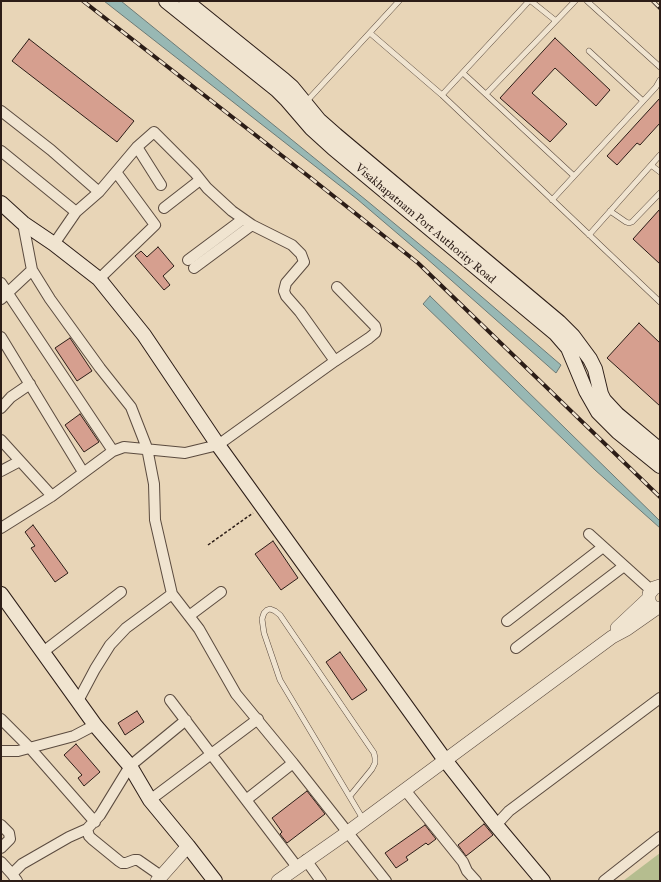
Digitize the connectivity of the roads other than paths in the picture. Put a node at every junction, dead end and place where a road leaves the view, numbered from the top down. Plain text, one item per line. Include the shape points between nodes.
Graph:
1 (166, 1) edge
2 (186, 1) edge
3 (400, 1) edge
4 (530, 1) edge
5 (575, 1) edge
6 (587, 1) edge
7 (556, 21) junction
8 (370, 32) junction
9 (589, 51) dead end
10 (660, 67) edge
11 (463, 73) junction
12 (660, 80) edge
13 (486, 94) junction
14 (442, 95) junction
15 (643, 101) junction
16 (301, 107) junction
17 (1, 111) edge
18 (137, 147) junction
19 (1, 151) edge
20 (660, 155) edge
21 (652, 165) junction
22 (116, 172) junction
23 (660, 172) edge
24 (574, 176) junction
25 (200, 180) junction
26 (160, 184) dead end
27 (99, 192) junction
28 (660, 193) edge
29 (552, 200) junction
30 (1, 203) edge
31 (164, 208) dead end
32 (610, 211) junction
33 (76, 212) junction
34 (243, 219) junction
35 (23, 223) junction
36 (252, 225) junction
37 (589, 235) junction
38 (54, 244) junction
39 (188, 260) dead end
40 (194, 268) dead end
41 (32, 270) junction
42 (99, 279) junction
43 (1, 283) edge
44 (337, 287) dead end
45 (660, 292) edge
46 (4, 296) edge
47 (655, 297) junction
48 (660, 302) edge
49 (1, 337) edge
50 (335, 361) junction
51 (30, 384) junction
52 (1, 408) edge
53 (1, 440) edge
54 (218, 445) junction
55 (147, 448) junction
56 (660, 450) edge
57 (113, 451) junction
58 (20, 461) junction
59 (660, 466) edge
60 (1, 471) edge
61 (83, 472) junction
62 (52, 496) junction
63 (1, 528) edge
64 (589, 534) dead end
65 (603, 547) junction
66 (624, 566) junction
67 (653, 591) edge
68 (121, 592) dead end
69 (222, 592) dead end
70 (1, 594) edge
71 (172, 594) junction
72 (658, 608) edge
73 (189, 616) junction
74 (507, 621) dead end
75 (612, 637) junction
76 (516, 648) dead end
77 (43, 652) junction
78 (660, 698) edge
79 (170, 700) dead end
80 (78, 701) junction
81 (1, 719) edge
82 (258, 719) junction
83 (186, 720) junction
84 (94, 725) junction
85 (30, 748) junction
86 (1, 751) edge
87 (210, 754) junction
88 (445, 760) junction
89 (293, 763) junction
90 (130, 766) junction
91 (405, 790) junction
92 (350, 796) junction
93 (150, 800) junction
94 (246, 800) junction
95 (364, 820) junction
96 (95, 822) junction
97 (1, 825) edge
98 (496, 825) junction
99 (87, 829) junction
100 (348, 832) junction
101 (660, 837) edge
102 (188, 846) junction
103 (1, 848) edge
104 (1, 862) edge
105 (302, 864) junction
106 (15, 878) edge
107 (159, 878) edge
108 (215, 881) edge
109 (278, 881) edge
110 (321, 881) edge
111 (386, 881) edge
112 (476, 881) edge
113 (543, 881) edge
114 (604, 881) edge

1 - 16 main road, Visakhapatnam Port Authority Road
2 - 16 main road, Visakhapatnam Port Authority Road via 292,87
3 - 8 lane
4 - 7 lane
4 - 11 lane
5 - 7 lane
6 - 10 lane
7 - 13 lane
8 - 14 lane
8 - 16 lane
9 - 15 lane
11 - 13 lane
11 - 14 lane
12 - 15 lane
13 - 24 lane
14 - 29 lane
15 - 24 lane
16 - 56 main road, Visakhapatnam Port Authority Road via 559,322 590,359 604,400
16 - 59 main road, Visakhapatnam Port Authority Road via 312,128 333,148 561,339 568,348 598,412
17 - 27 street
18 - 22 street
18 - 25 street via 154,132
18 - 26 street
19 - 33 street
20 - 21 lane
21 - 23 lane
21 - 32 lane
22 - 27 street
22 - 42 street via 155,225
24 - 29 lane
25 - 31 street
25 - 34 street
27 - 33 street
28 - 32 lane via 629,223
29 - 37 lane
30 - 35 main road
32 - 37 lane
33 - 38 street
34 - 36 street
34 - 39 street
35 - 38 main road
35 - 41 street
36 - 40 street
36 - 50 street via 292,245 304,258 304,262 286,283 284,291
37 - 47 lane
38 - 42 main road
41 - 46 street
41 - 55 street via 68,324 131,407
42 - 54 main road via 144,335
43 - 46 street
44 - 50 street via 376,330 369,338
45 - 47 lane
46 - 57 street
47 - 48 lane
49 - 51 street
50 - 54 street
51 - 52 street via 11,397
51 - 61 street
53 - 58 street
54 - 55 street via 185,453
54 - 88 main road
55 - 57 street via 124,447
55 - 71 street via 154,484 155,520
57 - 61 street
58 - 60 street
58 - 62 street
61 - 62 street
62 - 63 street
64 - 65 street
65 - 66 street
65 - 74 street
66 - 67 street
66 - 76 street
67 - 72 street via 651,604
67 - 75 street via 620,625
68 - 77 street
69 - 73 street
70 - 77 main road
71 - 73 street
71 - 80 street via 126,628 110,645
72 - 75 street
73 - 82 street via 236,694
75 - 88 street
77 - 80 main road
78 - 98 street via 509,811
79 - 83 street
80 - 84 main road
81 - 85 street
82 - 87 street
82 - 89 street
83 - 87 street
83 - 90 street
84 - 85 street via 74,736
84 - 90 main road
85 - 86 street
85 - 96 street
87 - 93 street
87 - 94 street
88 - 91 street
88 - 98 main road
89 - 94 street
89 - 100 street
90 - 93 main road
90 - 96 street
91 - 95 street
91 - 112 street
92 - 92 lane via 280,680 264,633 262,619 267,610 270,609 280,615 374,753 376,758 372,769
92 - 95 lane
93 - 102 main road
94 - 105 street
95 - 100 street
96 - 99 street
97 - 103 street via 9,833 10,839
98 - 113 main road
99 - 106 street via 22,864
99 - 107 street via 92,839 119,861 126,863 138,860
100 - 105 street
100 - 111 street
101 - 114 street
102 - 107 street
102 - 108 main road
104 - 106 street
105 - 109 street
105 - 110 street

